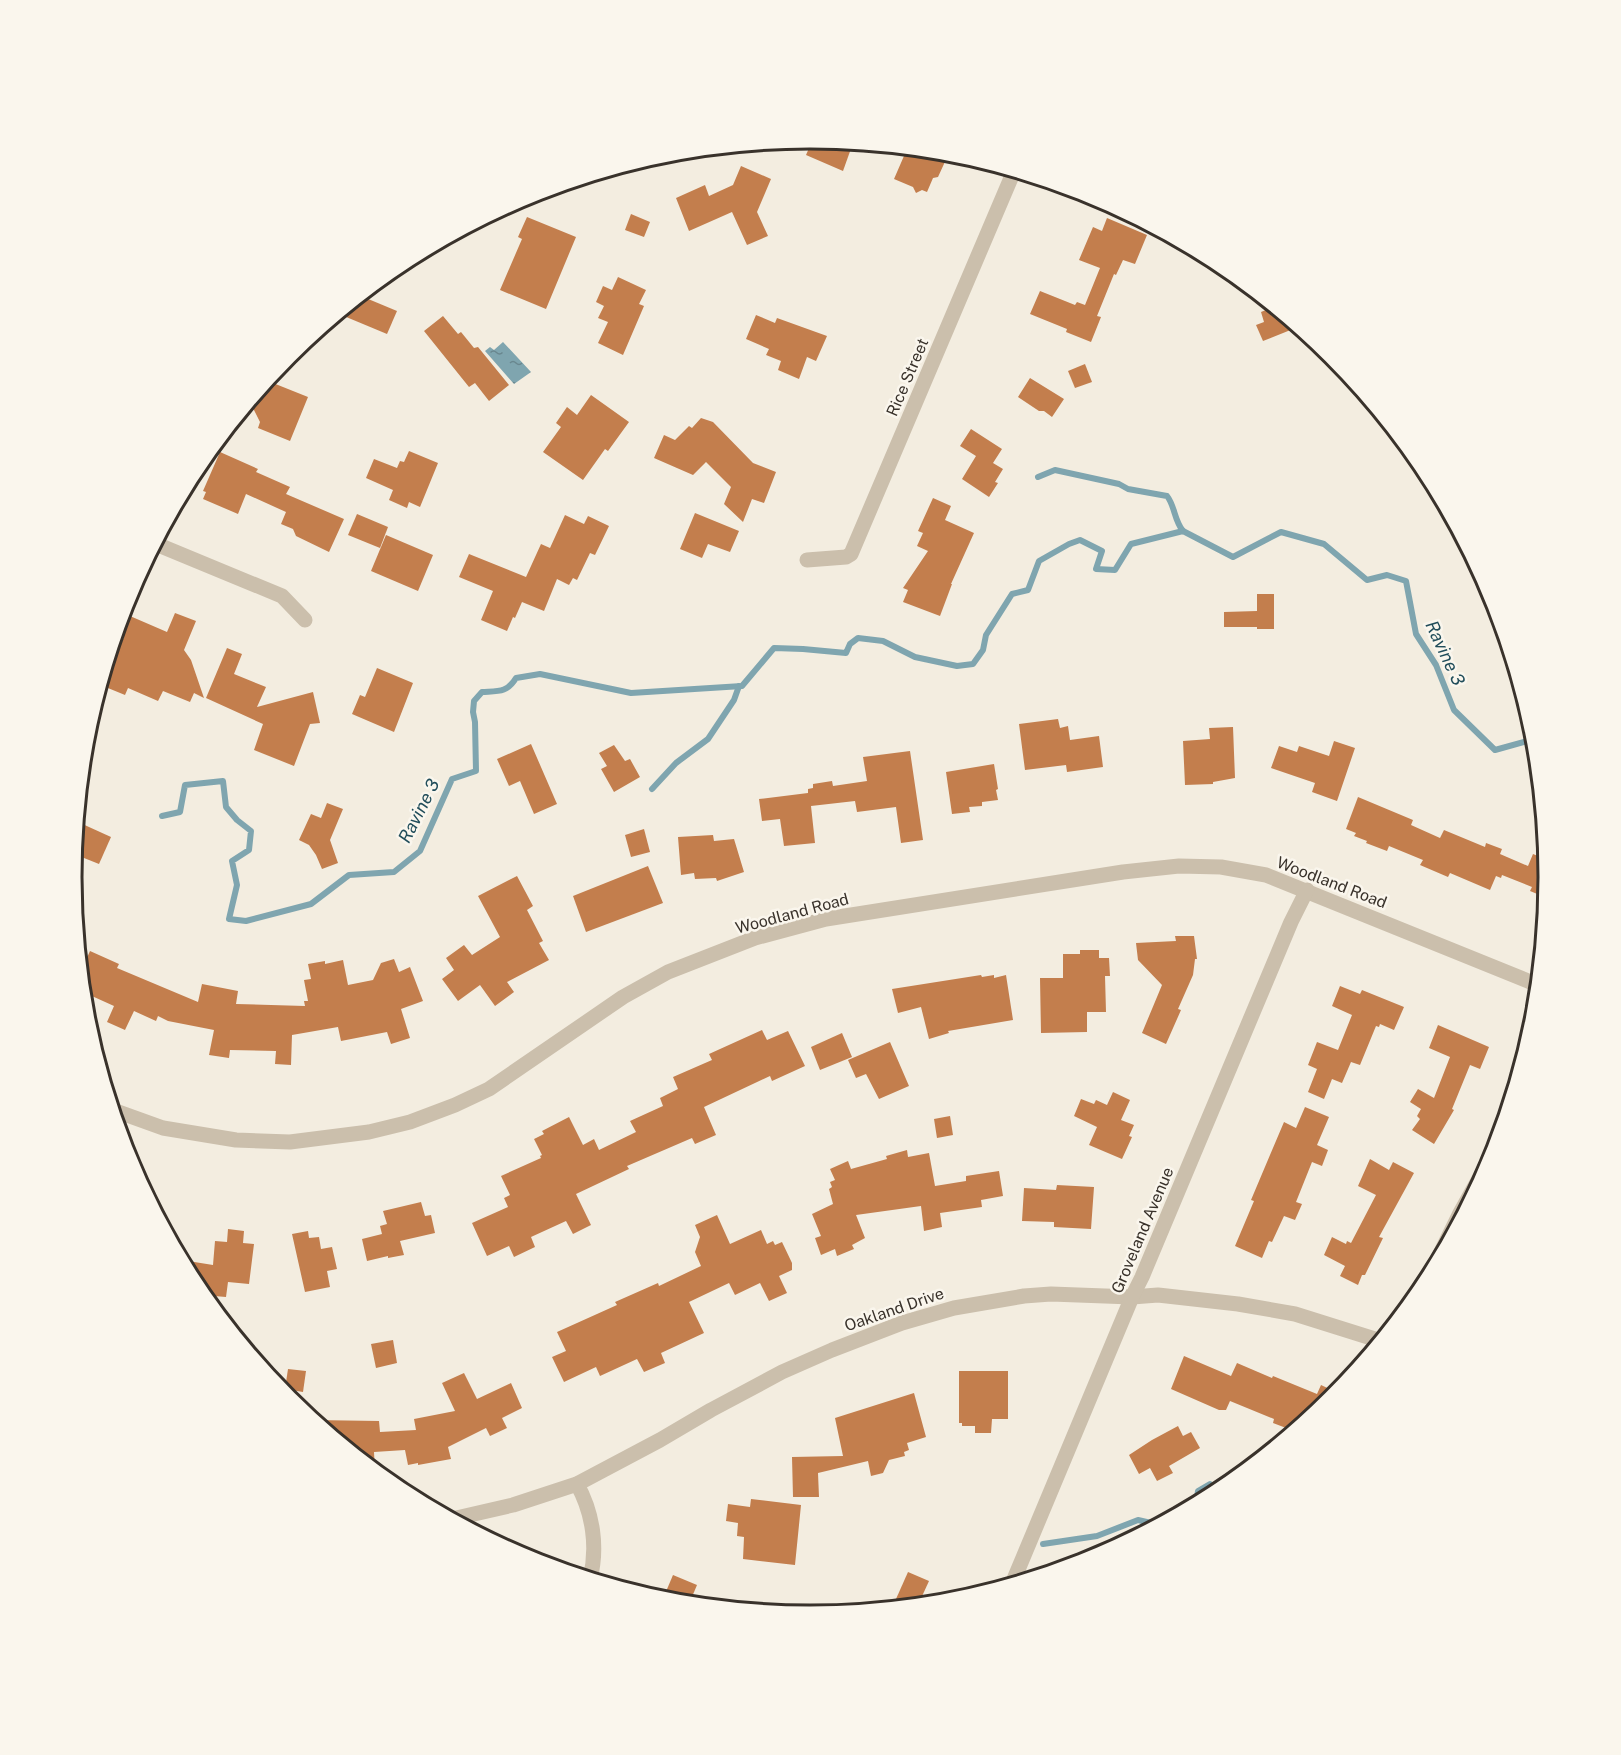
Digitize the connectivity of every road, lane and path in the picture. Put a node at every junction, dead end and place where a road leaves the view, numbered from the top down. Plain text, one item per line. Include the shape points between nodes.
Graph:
1 (1011, 178) edge
2 (163, 547) edge
3 (807, 560) dead end
4 (305, 620) dead end
5 (1307, 890) junction
6 (1531, 982) edge
7 (121, 1113) edge
8 (1132, 1297) junction
9 (1374, 1339) edge
10 (577, 1484) junction
11 (463, 1517) edge
12 (592, 1572) edge
13 (1015, 1576) edge

1 - 3 street, Rice Street via 852,554
2 - 4 street via 282,596
5 - 6 street, Woodland Road
5 - 7 street, Woodland Road via 1266,875 1221,867 1179,866 826,919 755,938 668,972 623,997 489,1089 410,1122 369,1132 290,1142 236,1140 163,1128
5 - 8 street, Groveland Avenue
8 - 9 street, Oakland Drive via 1158,1295 1238,1304 1295,1314
8 - 10 street, Oakland Drive via 1024,1296 954,1308 902,1323 782,1372
8 - 13 street, Groveland Avenue
10 - 11 street, Oakland Drive
10 - 12 street via 593,1528

